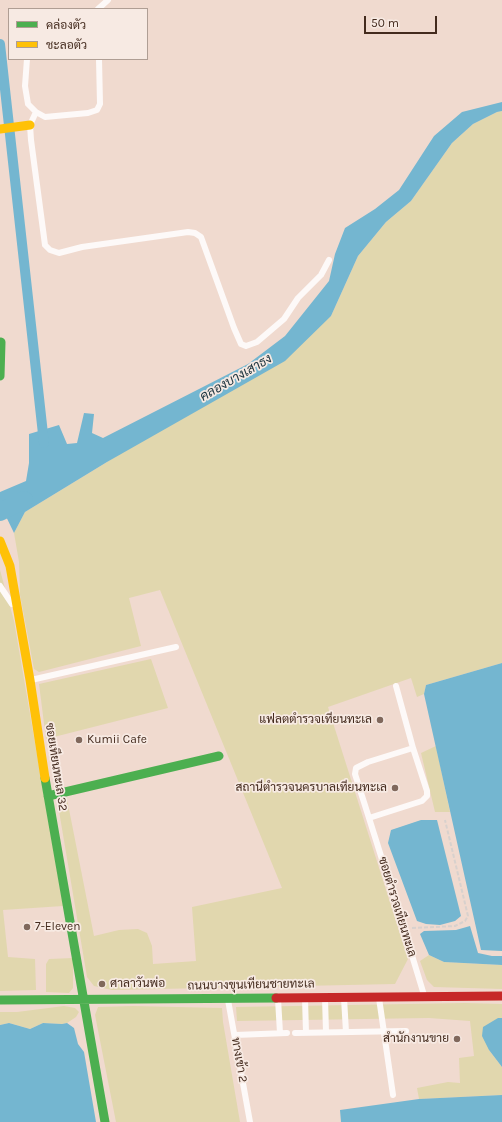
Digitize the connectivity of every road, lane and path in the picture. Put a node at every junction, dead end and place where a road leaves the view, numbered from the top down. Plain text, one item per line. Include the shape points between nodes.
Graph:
1 (108, 0) edge
2 (99, 8) edge
3 (26, 60) edge
4 (99, 60) edge
5 (36, 112) junction
6 (30, 125) junction
7 (0, 129) edge
8 (329, 260) dead end
9 (1, 342) dead end
10 (0, 376) edge
11 (1, 543) edge
12 (0, 586) edge
13 (18, 609) junction
14 (176, 647) dead end
15 (30, 680) junction
16 (396, 686) dead end
17 (413, 748) junction
18 (219, 756) dead end
19 (48, 796) junction
20 (369, 818) junction
21 (445, 820) dead end
22 (404, 929) junction
23 (425, 996) junction
24 (502, 996) edge
25 (278, 997) junction
26 (305, 997) junction
27 (325, 997) junction
28 (344, 997) junction
29 (379, 997) junction
30 (227, 998) junction
31 (84, 999) junction
32 (0, 1000) edge
33 (406, 1031) dead end
34 (306, 1032) junction
35 (326, 1032) junction
36 (346, 1032) junction
37 (384, 1032) junction
38 (280, 1033) junction
39 (287, 1033) dead end
40 (296, 1033) dead end
41 (235, 1035) junction
42 (393, 1095) dead end
43 (105, 1122) edge
44 (250, 1122) edge

1 - 2 lane
3 - 5 lane via 25,86 28,104
4 - 5 lane via 100,104 97,110 45,117
5 - 6 lane
6 - 7 street
6 - 8 lane via 45,245 50,250 59,252 82,246 195,233 201,237 241,344 246,346 257,342 284,319 298,298 321,275
9 - 10 street
11 - 13 street, ซอยเทียนทะเล 32 via 10,566
12 - 13 lane
13 - 15 street, ซอยเทียนทะเล 32
14 - 15 lane
15 - 19 street, ซอยเทียนทะเล 32
16 - 17 lane
17 - 20 lane, ซอยตำรวจเทียนทะเล via 356,768
17 - 20 lane via 427,796 422,801
18 - 19 street
19 - 31 street, ซอยเทียนทะเล 32
20 - 22 lane, ซอยตำรวจเทียนทะเล
21 - 22 path via 468,916 465,921 455,926
22 - 23 lane, ซอยตำรวจเทียนทะเล
23 - 24 street, ถนนบางขุนเทียนชายทะเล
23 - 29 street, ถนนบางขุนเทียนชายทะเล
25 - 26 street, ถนนบางขุนเทียนชายทะเล
25 - 30 street, ถนนบางขุนเทียนชายทะเล
25 - 38 lane
26 - 27 street, ถนนบางขุนเทียนชายทะเล
26 - 34 lane
27 - 28 street, ถนนบางขุนเทียนชายทะเล
27 - 35 lane
28 - 29 street, ถนนบางขุนเทียนชายทะเล
28 - 36 lane
29 - 37 lane
30 - 31 street, ถนนบางขุนเทียนชายทะเล
30 - 41 lane, ทางเข้า 2
31 - 32 street, ถนนบางขุนเทียนชายทะเล
31 - 43 street, ซอยเทียนทะเล 32
33 - 37 lane
34 - 35 lane
34 - 40 lane
35 - 36 lane
36 - 37 lane
37 - 42 lane
38 - 39 lane
38 - 41 lane
41 - 44 lane, ทางเข้า 2

